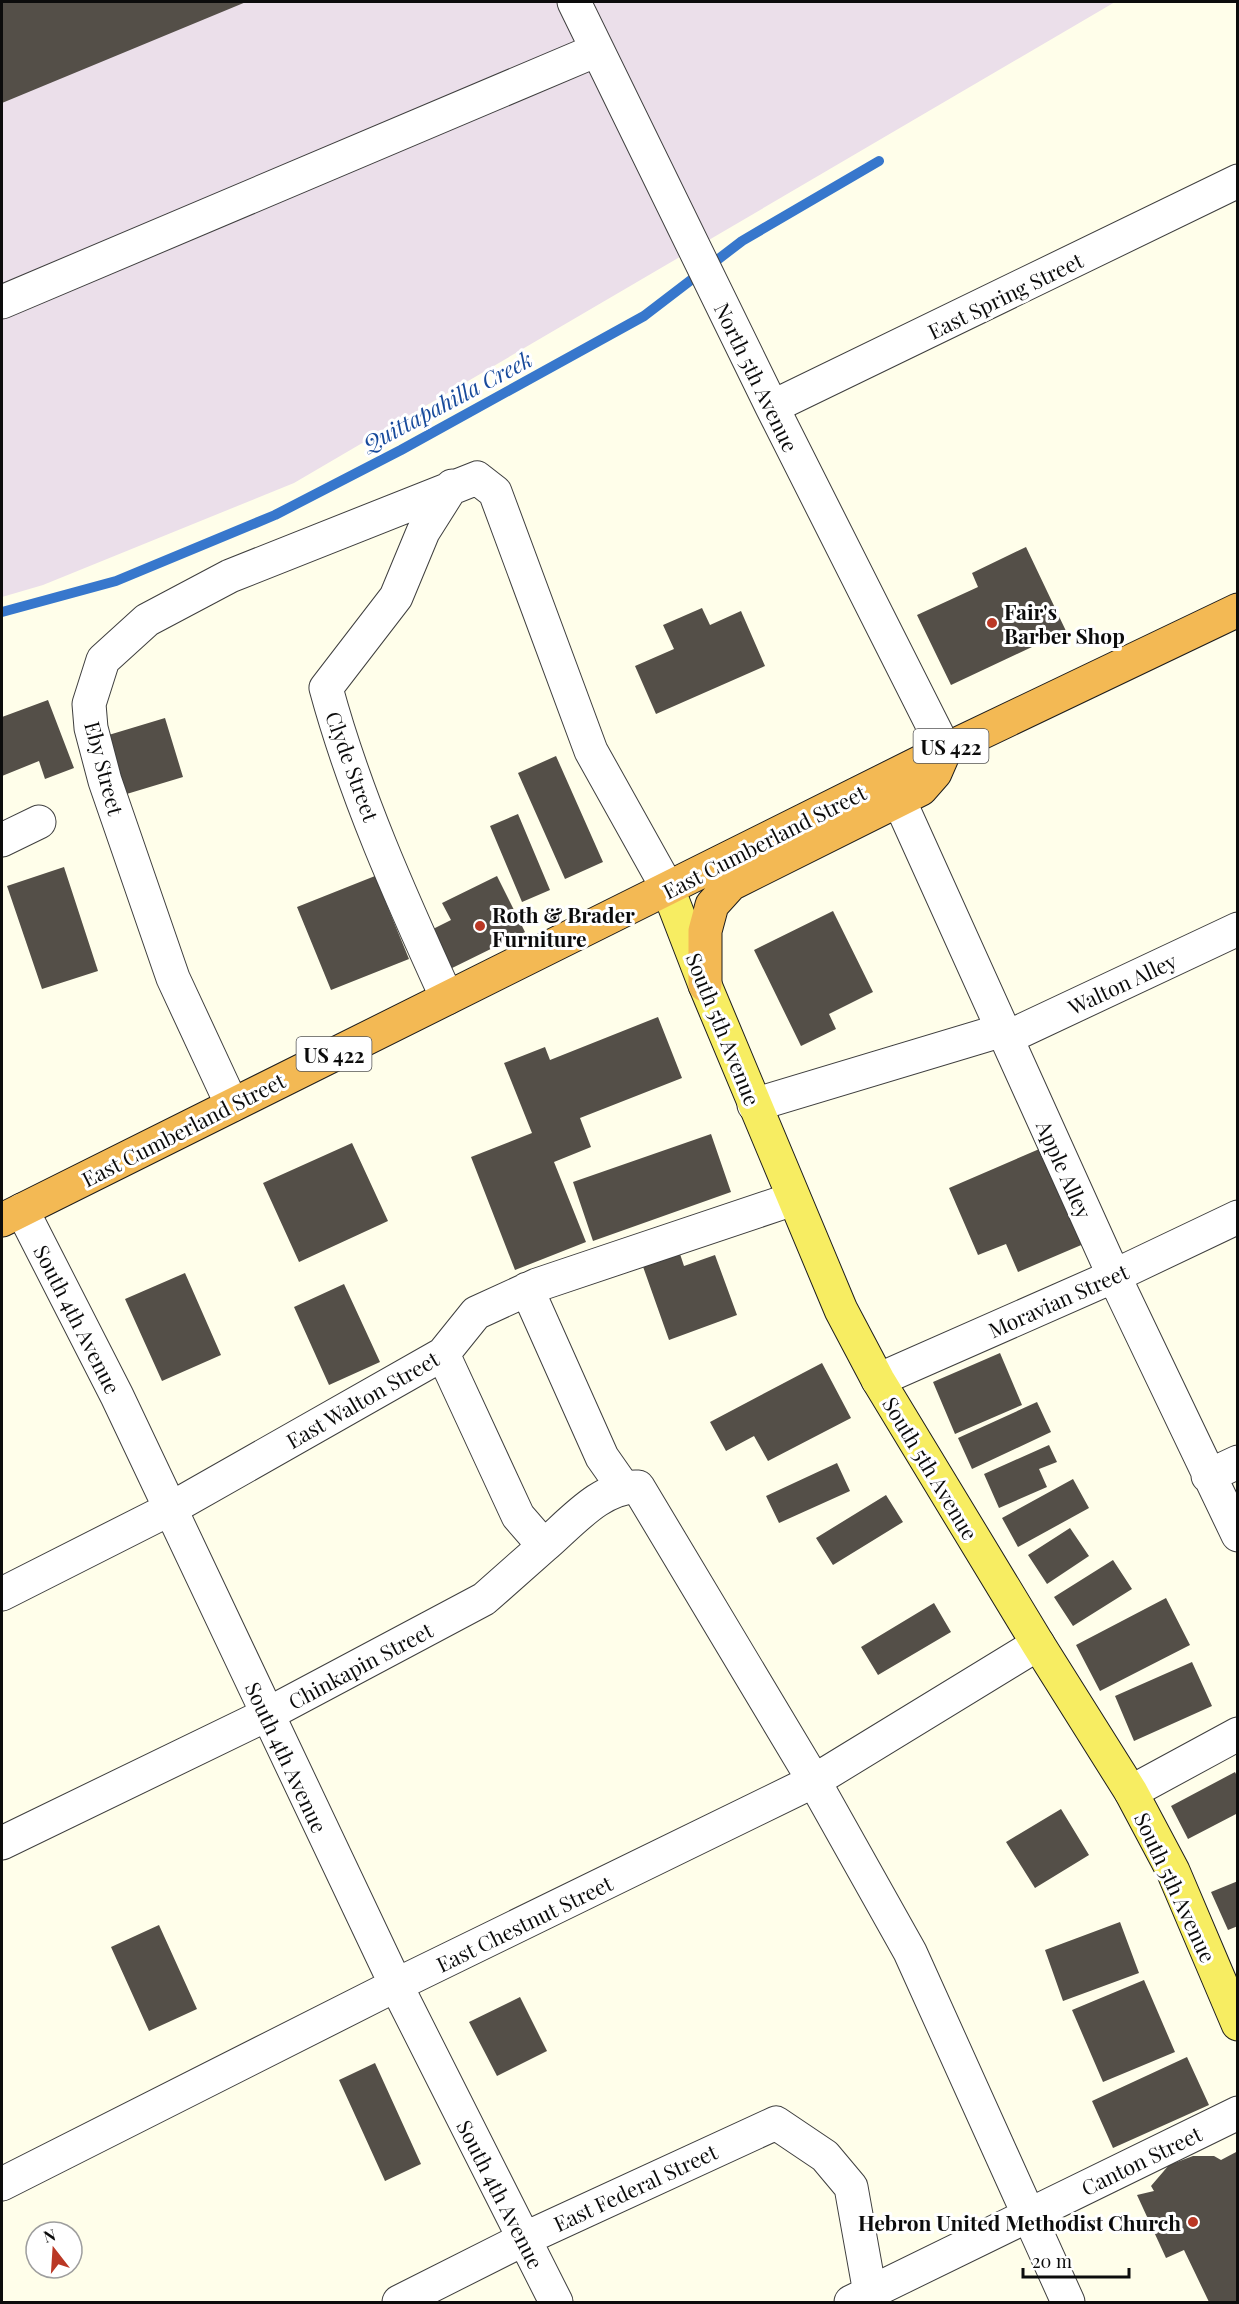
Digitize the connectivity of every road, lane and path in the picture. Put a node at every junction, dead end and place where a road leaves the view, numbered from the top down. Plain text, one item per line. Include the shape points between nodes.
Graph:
1 (574, 2) edge
2 (597, 50) junction
3 (1238, 181) edge
4 (2, 302) edge
5 (772, 407) junction
6 (452, 486) junction
7 (1238, 610) edge
8 (945, 750) junction
9 (899, 800) junction
10 (39, 822) dead end
11 (2, 840) edge
12 (668, 889) junction
13 (1238, 929) edge
14 (705, 985) junction
15 (447, 998) junction
16 (1005, 1034) junction
17 (232, 1105) junction
18 (754, 1105) junction
19 (793, 1199) junction
20 (12, 1215) edge
21 (1238, 1217) edge
22 (1114, 1276) junction
23 (527, 1289) junction
24 (443, 1354) junction
25 (878, 1380) junction
26 (1238, 1462) edge
27 (1208, 1476) junction
28 (622, 1486) junction
29 (170, 1509) junction
30 (1238, 1535) edge
31 (544, 1546) junction
32 (2, 1594) edge
33 (1038, 1644) junction
34 (266, 1715) junction
35 (1238, 1734) edge
36 (814, 1781) junction
37 (1131, 1792) junction
38 (2, 1843) edge
39 (396, 1985) junction
40 (1238, 2024) edge
41 (1238, 2113) edge
42 (2, 2184) edge
43 (1029, 2216) junction
44 (524, 2240) junction
45 (860, 2298) edge
46 (399, 2302) edge
47 (556, 2302) edge
48 (1068, 2302) edge

1 - 2 street, North 5th Avenue
2 - 4 street
2 - 5 street, North 5th Avenue
3 - 5 street, East Spring Street
5 - 8 street, North 5th Avenue
6 - 12 street, Eby Street via 477,478 495,492 591,750
6 - 15 street, Clyde Street via 423,532 396,597 326,688 343,748 412,922
6 - 17 street, Eby Street via 230,576 147,620 103,660 89,704 105,781 173,978
7 - 8 highway, East Cumberland Street / US 422
8 - 9 highway via 935,773 921,789
8 - 12 highway, East Cumberland Street / US 422
9 - 14 highway via 731,884 712,905 705,931
9 - 16 street, Apple Alley
10 - 11 street
12 - 14 main road, South 5th Avenue
12 - 15 highway, East Cumberland Street / US 422
13 - 16 street, Walton Alley
14 - 18 main road, South 5th Avenue
15 - 17 highway, East Cumberland Street / US 422
16 - 18 street, Walton Alley
16 - 22 street, Apple Alley
17 - 20 highway, East Cumberland Street / US 422
18 - 19 main road, South 5th Avenue
19 - 23 street, East Walton Street
19 - 25 main road, South 5th Avenue
20 - 29 street, South 4th Avenue via 117,1396
21 - 22 street, Moravian Street
22 - 25 street, Moravian Street
22 - 27 street, Apple Alley
23 - 24 street, East Walton Street via 476,1313
23 - 28 street via 603,1457
24 - 29 street, East Walton Street
24 - 31 street via 518,1516
25 - 33 main road, South 5th Avenue
26 - 27 street
27 - 30 street, Apple Alley
28 - 31 street, Chinkapin Street
28 - 36 street via 638,1487
29 - 32 street, East Walton Street
29 - 34 street, South 4th Avenue
31 - 34 street, Chinkapin Street via 484,1599
33 - 36 street, East Chestnut Street
33 - 37 main road, South 5th Avenue
34 - 38 street, Chinkapin Street
34 - 39 street, South 4th Avenue
35 - 37 street
36 - 39 street, East Chestnut Street
36 - 43 street via 910,1952
37 - 40 main road, South 5th Avenue via 1173,1871
39 - 42 street, East Chestnut Street
39 - 44 street, South 4th Avenue
41 - 43 street, Canton Street
43 - 45 street, Canton Street
43 - 48 street
44 - 45 street, East Federal Street via 776,2123 825,2156 851,2187
44 - 46 street, East Federal Street
44 - 47 street, South 4th Avenue

